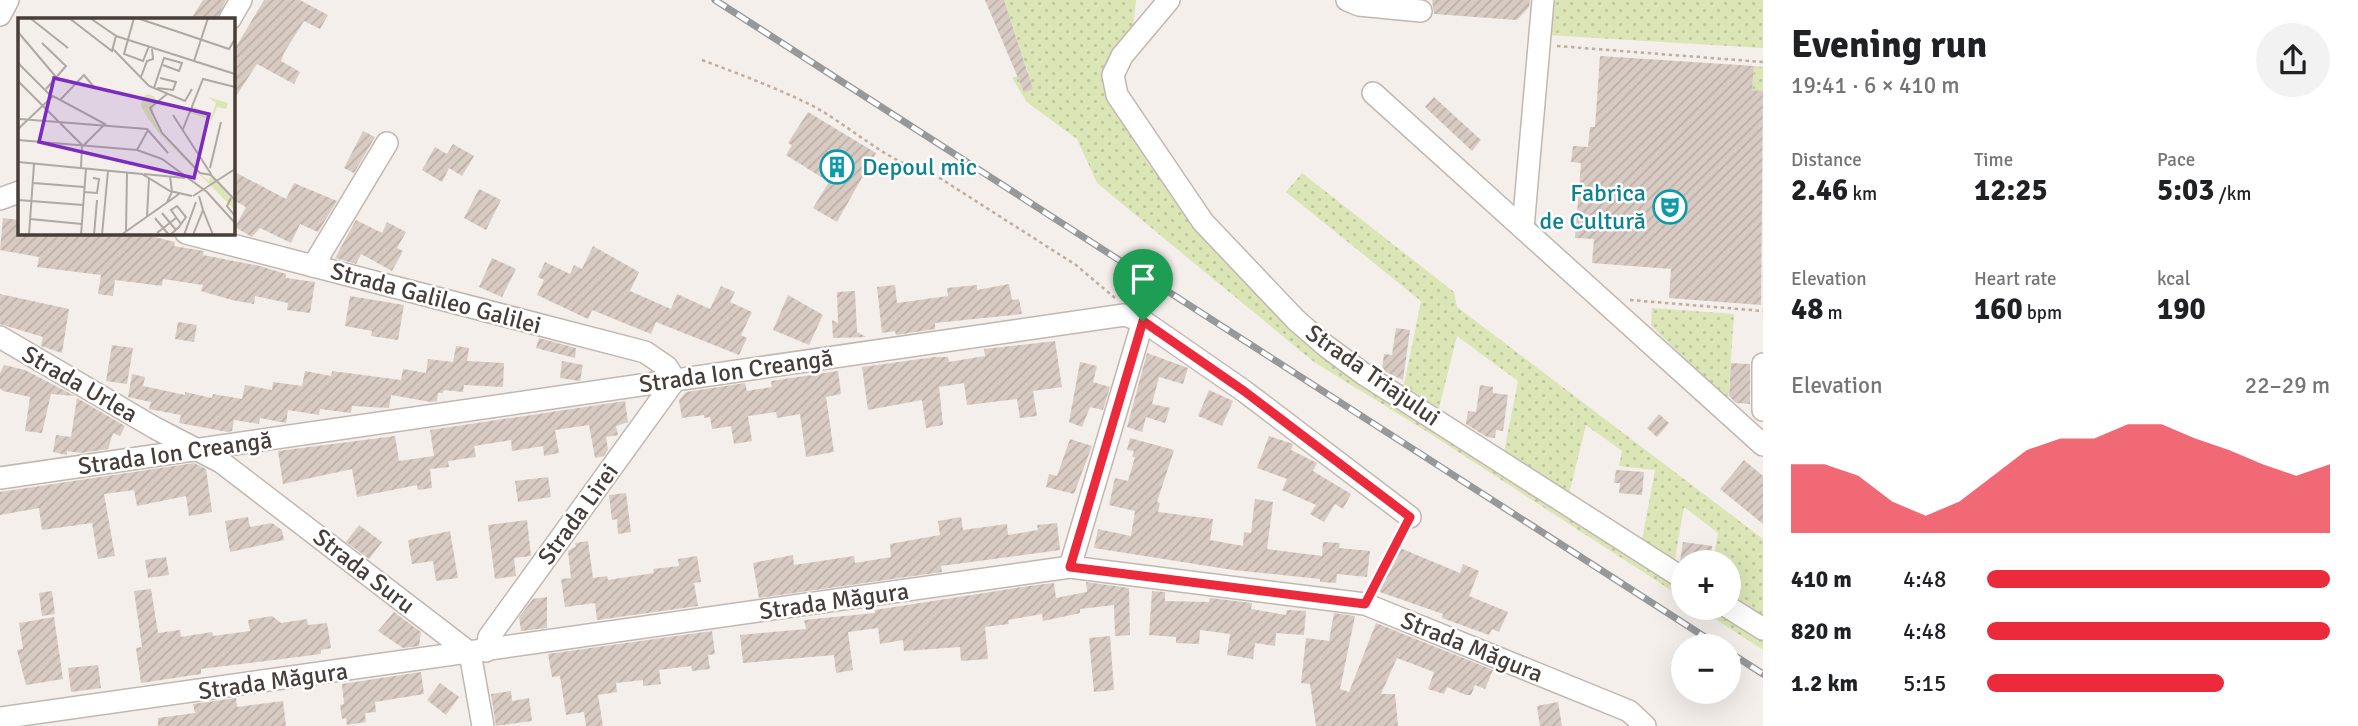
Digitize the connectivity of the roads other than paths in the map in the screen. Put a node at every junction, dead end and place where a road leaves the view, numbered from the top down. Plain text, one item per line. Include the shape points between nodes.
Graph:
1 (8, 0) edge
2 (241, 0) edge
3 (1170, 0) edge
4 (1347, 0) edge
5 (1543, 0) edge
6 (1421, 11) dead end
7 (0, 15) edge
8 (231, 18) edge
9 (1373, 93) dead end
10 (387, 143) dead end
11 (1523, 228) junction
12 (190, 234) edge
13 (313, 266) junction
14 (1134, 318) junction
15 (0, 337) edge
16 (1763, 364) edge
17 (675, 380) junction
18 (1763, 410) edge
19 (1763, 445) edge
20 (197, 449) junction
21 (0, 478) edge
22 (1410, 517) road end
23 (1070, 567) junction
24 (1671, 571) edge
25 (1741, 615) edge
26 (1763, 629) edge
27 (478, 652) junction
28 (0, 718) edge
29 (483, 726) edge
30 (1645, 726) edge

1 - 7 street
2 - 8 street
3 - 24 street, Strada Triajului via 1122,56 1113,75 1117,95 1203,222 1236,260 1296,320 1366,375
4 - 6 street
5 - 11 street
9 - 11 street
10 - 13 street
11 - 19 street
12 - 13 street, Strada Galileo Galilei
13 - 17 street, Strada Galileo Galilei via 645,352 667,367
14 - 17 street, Strada Ion Creangă
14 - 22 street via 1244,391
14 - 23 street
15 - 20 street, Strada Urlea
16 - 18 street
17 - 20 street, Strada Ion Creangă
17 - 27 street, Strada Lirei
20 - 21 street, Strada Ion Creangă
20 - 27 street, Strada Suru via 231,469
23 - 27 street, Strada Măgura
23 - 30 street, Strada Măgura via 1365,604 1629,711
25 - 26 street
27 - 28 street, Strada Măgura
27 - 29 street

